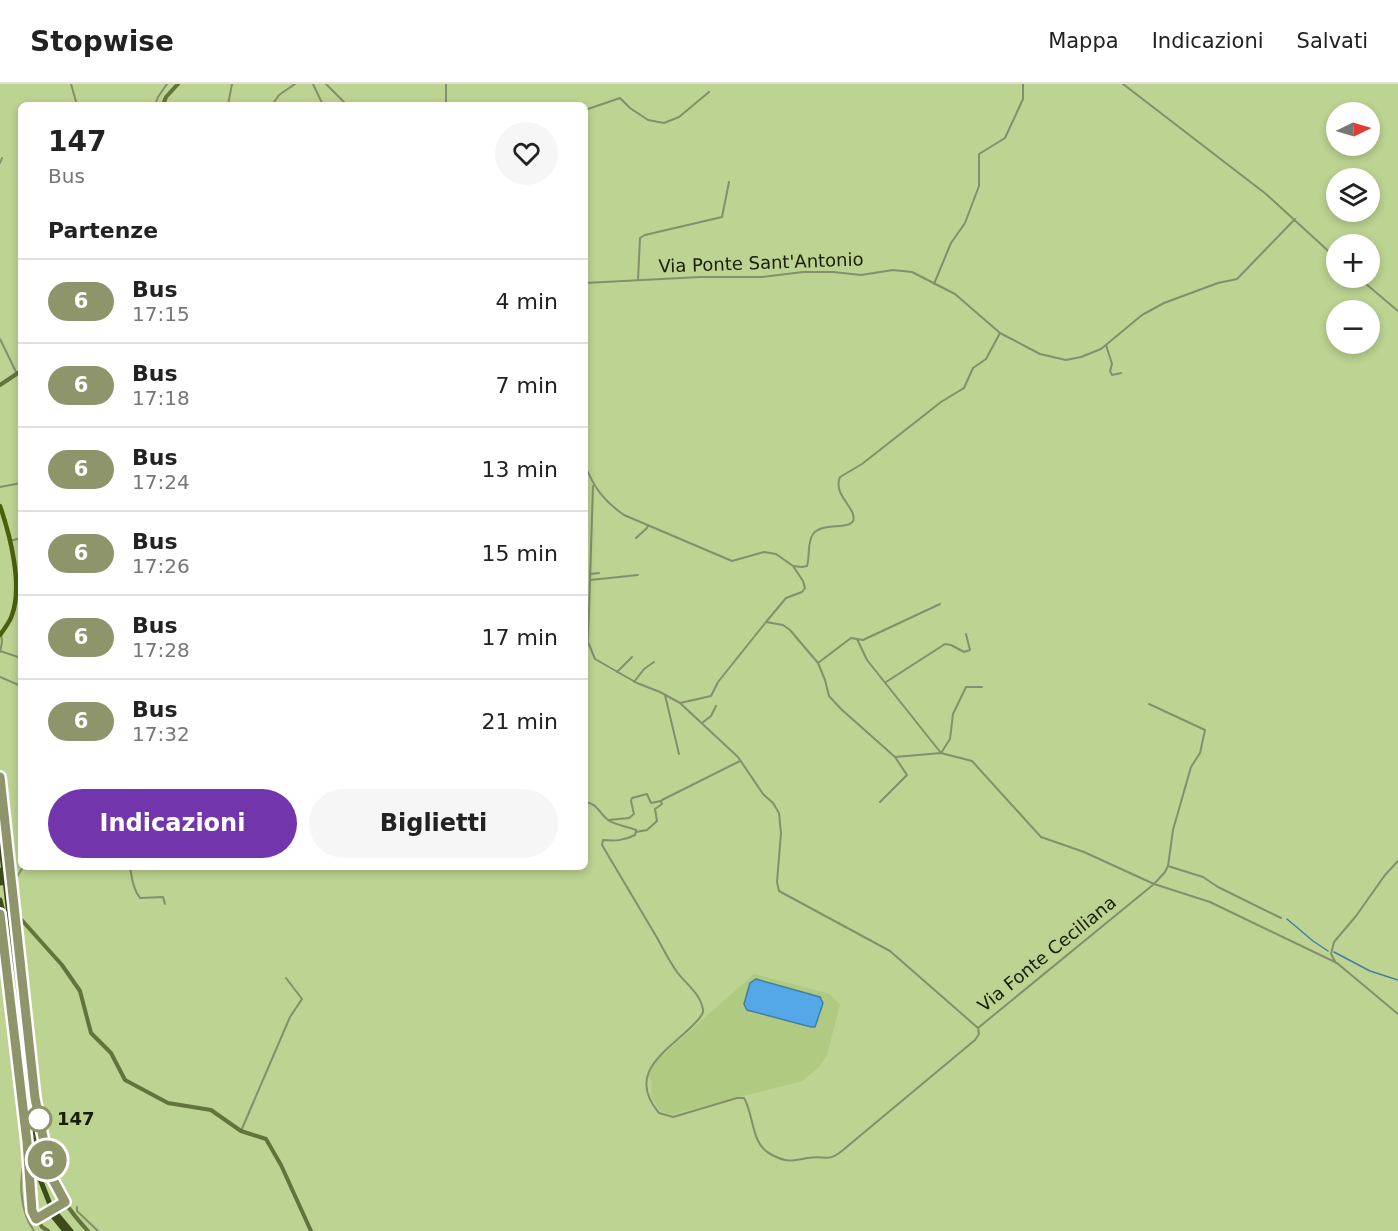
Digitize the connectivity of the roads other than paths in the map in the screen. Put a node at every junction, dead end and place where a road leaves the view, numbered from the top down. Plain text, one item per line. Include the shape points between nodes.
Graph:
1 (71, 84) edge
2 (167, 84) edge
3 (178, 84) edge
4 (232, 84) edge
5 (295, 84) edge
6 (313, 84) edge
7 (326, 84) edge
8 (446, 84) edge
9 (1023, 84) edge
10 (1123, 84) edge
11 (709, 92) dead end
12 (76, 102) edge
13 (156, 102) edge
14 (164, 102) edge
15 (229, 102) edge
16 (274, 102) edge
17 (322, 102) edge
18 (344, 102) edge
19 (446, 102) edge
20 (588, 109) edge
21 (2, 158) dead end
22 (0, 163) edge
23 (729, 182) dead end
24 (1295, 219) junction
25 (1326, 248) edge
26 (638, 280) junction
27 (588, 283) edge
28 (934, 284) junction
29 (1371, 288) edge
30 (1398, 311) edge
31 (1000, 333) junction
32 (0, 339) edge
33 (1106, 345) junction
34 (18, 370) edge
35 (18, 373) edge
36 (1121, 373) dead end
37 (0, 377) edge
38 (2, 385) edge
39 (588, 473) edge
40 (18, 484) edge
41 (593, 486) junction
42 (0, 487) edge
43 (0, 506) edge
44 (648, 525) junction
45 (636, 538) dead end
46 (18, 539) edge
47 (10, 541) junction
48 (793, 566) junction
49 (599, 573) dead end
50 (590, 574) junction
51 (639, 575) dead end
52 (590, 580) junction
53 (940, 604) dead end
54 (766, 622) junction
55 (966, 634) dead end
56 (0, 636) edge
57 (857, 639) junction
58 (0, 651) edge
59 (18, 657) edge
60 (632, 657) dead end
61 (654, 662) dead end
62 (818, 663) junction
63 (617, 672) junction
64 (0, 677) edge
65 (634, 682) junction
66 (886, 682) junction
67 (18, 685) edge
68 (982, 687) dead end
69 (665, 695) junction
70 (680, 703) junction
71 (1149, 704) dead end
72 (716, 706) dead end
73 (702, 723) junction
74 (941, 753) junction
75 (679, 754) dead end
76 (895, 757) junction
77 (740, 761) junction
78 (0, 777) edge
79 (661, 801) junction
80 (880, 802) dead end
81 (588, 803) edge
82 (608, 820) junction
83 (636, 832) junction
84 (0, 833) edge
85 (0, 838) edge
86 (7, 847) junction
87 (1398, 861) edge
88 (1168, 866) junction
89 (0, 870) edge
90 (21, 870) edge
91 (130, 870) edge
92 (1154, 884) junction
93 (12, 888) junction
94 (0, 900) edge
95 (165, 904) dead end
96 (0, 914) edge
97 (1281, 918) dead end
98 (6, 922) junction
99 (1331, 954) junction
100 (1324, 958) junction
101 (1337, 963) junction
102 (285, 978) dead end
103 (1398, 1014) edge
104 (978, 1028) junction
105 (241, 1131) junction
106 (28, 1151) junction
107 (65, 1202) junction
108 (77, 1207) dead end
109 (36, 1219) junction
110 (34, 1231) edge
111 (48, 1231) edge
112 (65, 1231) edge
113 (71, 1231) edge
114 (88, 1231) edge
115 (98, 1231) edge
116 (311, 1231) edge

1 - 12 street
2 - 13 street
3 - 14 main road
4 - 15 street
5 - 16 street
6 - 17 street
7 - 18 street
8 - 19 street
9 - 28 street via 1023,99 1005,138 980,154 975,195
10 - 24 street
11 - 20 street via 679,117 664,123 648,120 620,98
21 - 22 street
23 - 26 street via 722,217 639,238
24 - 25 street
24 - 33 street, Via Ponte Sant'Antonio via 1237,279 1164,303 1142,315
26 - 27 street, Via Ponte Sant'Antonio
26 - 28 street, Via Ponte Sant'Antonio via 892,270 912,272
28 - 31 street, Via Ponte Sant'Antonio via 955,294
29 - 30 street
31 - 33 street, Via Ponte Sant'Antonio via 1040,354 1061,360 1081,357
31 - 48 street via 986,359 973,368 964,388 840,477 839,492 852,521 849,525 818,529 810,542 807,566
32 - 34 street
33 - 36 street via 1112,375
35 - 38 main road
37 - 38 street
39 - 41 street
40 - 42 street
41 - 44 street via 612,507
41 - 50 street, Via Fonte Ceciliana
43 - 47 main road
44 - 45 street
44 - 48 street via 732,561 764,552 776,554
46 - 47 street
47 - 56 main road via 15,569 14,605 12,617
48 - 54 street via 805,588 786,598
49 - 50 street
50 - 52 street, Via Fonte Ceciliana
51 - 52 street
52 - 63 street, Via Fonte Ceciliana via 588,642 595,659
53 - 57 street via 863,640
54 - 62 street via 783,624
54 - 70 street via 711,696
55 - 66 street via 970,650 964,652 945,644
56 - 58 street
57 - 62 street via 851,638
57 - 66 street via 867,660
58 - 59 street
60 - 63 street
61 - 65 street
62 - 76 street via 829,696
63 - 65 street, Via Fonte Ceciliana
64 - 67 street
65 - 69 street, Via Fonte Ceciliana
66 - 74 street
68 - 74 street via 966,687 953,714 950,739
69 - 70 street, Via Fonte Ceciliana
69 - 75 street
70 - 73 street, Via Fonte Ceciliana
71 - 88 street via 1204,730 1173,830
72 - 73 street
73 - 77 street, Via Fonte Ceciliana
74 - 76 street
74 - 92 street via 972,761 1041,837
76 - 80 street via 908,775
77 - 79 street
77 - 104 street, Via Fonte Ceciliana via 778,813 778,891 890,951
78 - 86 main road
79 - 82 street via 651,803 647,794 636,796 631,801 634,814
79 - 83 street via 655,809 657,821
81 - 82 street
82 - 83 street
83 - 104 street via 622,840 603,840 602,845 703,1010 648,1070 648,1095 659,1113 673,1117 744,1098 761,1148 766,1152 786,1161 830,1159 975,1040
84 - 86 highway
85 - 113 highway via 40,1179 51,1207
86 - 93 main road
87 - 99 street via 1334,942
88 - 92 street, Via Fonte Ceciliana
88 - 97 street via 1203,876
89 - 98 highway
90 - 93 street
91 - 95 street via 140,898 163,897
92 - 100 street via 1210,902
92 - 104 street, Via Fonte Ceciliana
93 - 105 main road via 19,917 80,991 91,1033 113,1055 125,1080 168,1103 215,1112
93 - 107 main road via 35,1098 51,1176
94 - 98 highway
96 - 106 main road
98 - 112 highway via 36,1175 45,1204
99 - 100 street
99 - 101 street
100 - 101 street
101 - 103 street
102 - 105 street via 302,999 290,1017
105 - 116 main road via 269,1142
106 - 109 main road via 32,1211
106 - 110 street via 21,1169 23,1202
107 - 109 main road, bridge
107 - 114 main road
108 - 115 street
109 - 111 main road

